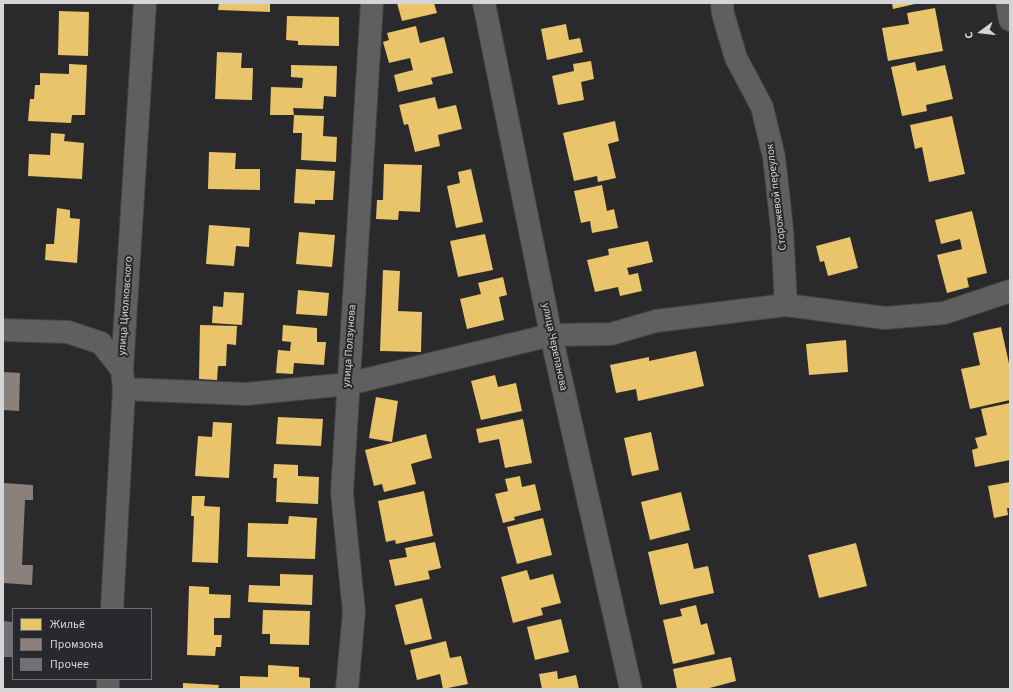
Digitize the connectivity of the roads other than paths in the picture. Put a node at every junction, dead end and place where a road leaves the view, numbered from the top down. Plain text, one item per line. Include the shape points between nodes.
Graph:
1 (146, 3) edge
2 (372, 3) edge
3 (484, 3) edge
4 (722, 3) edge
5 (1007, 3) edge
6 (1010, 20) edge
7 (1010, 291) edge
8 (786, 305) junction
9 (3, 330) edge
10 (551, 335) junction
11 (123, 379) junction
12 (348, 384) junction
13 (112, 608) edge
14 (346, 689) edge
15 (630, 689) edge

1 - 11 street, улица Циолковского
2 - 12 street, улица Ползунова
3 - 10 street, улица Черепанова
4 - 8 street, Сторожевой переулок via 736,58 762,107 774,157 782,229
5 - 6 street
7 - 8 street via 944,313 885,318
8 - 10 street via 656,321 611,334
9 - 11 street via 68,332 101,343
10 - 12 street
10 - 15 street, улица Черепанова
11 - 12 street via 246,394
11 - 13 street, улица Циолковского
12 - 14 street, улица Ползунова via 342,493 354,612

